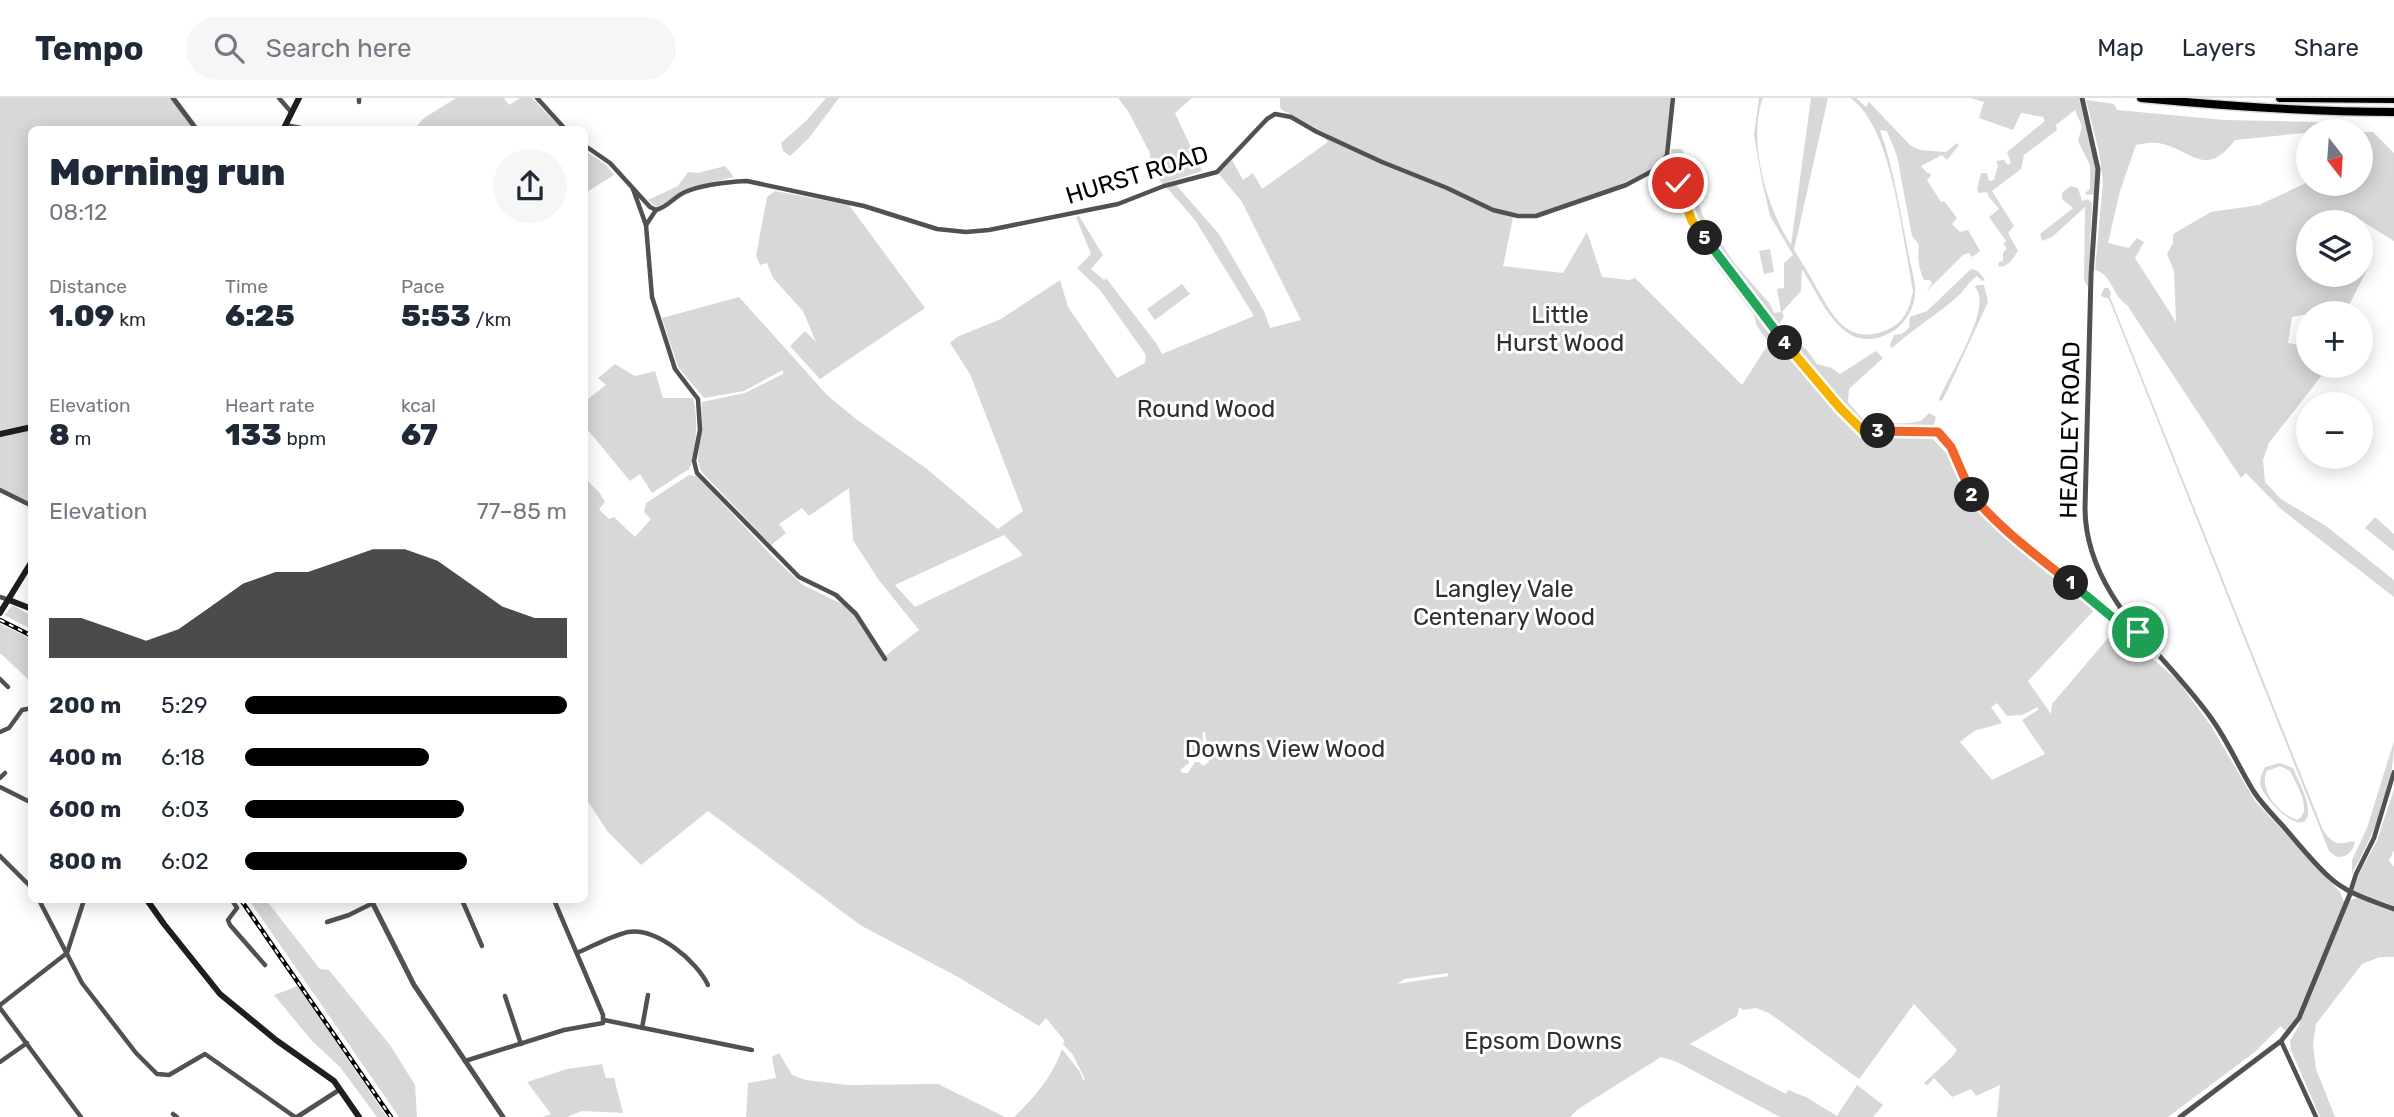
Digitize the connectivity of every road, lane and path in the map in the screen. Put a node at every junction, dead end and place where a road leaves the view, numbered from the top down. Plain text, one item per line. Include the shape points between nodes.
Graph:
1 (173, 98) edge
2 (279, 98) edge
3 (299, 98) edge
4 (537, 98) edge
5 (1673, 98) edge
6 (2082, 98) edge
7 (2141, 98) edge
8 (2280, 98) edge
9 (2394, 99) edge
10 (2394, 112) edge
11 (292, 113) junction
12 (194, 126) edge
13 (286, 126) edge
14 (562, 126) edge
15 (588, 148) edge
16 (1667, 155) junction
17 (1658, 168) junction
18 (1671, 170) junction
19 (633, 188) junction
20 (650, 206) junction
21 (656, 210) junction
22 (644, 215) junction
23 (646, 225) junction
24 (28, 428) edge
25 (0, 434) edge
26 (0, 490) edge
27 (28, 504) edge
28 (28, 568) edge
29 (0, 597) edge
30 (9, 600) junction
31 (28, 607) edge
32 (2, 610) edge
33 (2154, 652) junction
34 (885, 659) dead end
35 (0, 679) edge
36 (8, 687) dead end
37 (28, 709) edge
38 (0, 732) edge
39 (2394, 772) edge
40 (5, 773) dead end
41 (0, 778) edge
42 (0, 787) edge
43 (28, 801) edge
44 (0, 856) edge
45 (28, 883) edge
46 (2350, 894) junction
47 (41, 903) edge
48 (82, 903) edge
49 (149, 903) edge
50 (234, 903) edge
51 (369, 903) edge
52 (373, 903) edge
53 (463, 903) edge
54 (555, 903) edge
55 (2394, 909) edge
56 (327, 923) dead end
57 (482, 946) dead end
58 (67, 953) junction
59 (577, 953) junction
60 (265, 965) dead end
61 (708, 985) dead end
62 (648, 995) dead end
63 (505, 996) dead end
64 (0, 1007) edge
65 (604, 1020) junction
66 (642, 1028) junction
67 (2281, 1041) junction
68 (27, 1043) junction
69 (521, 1044) junction
70 (752, 1051) dead end
71 (465, 1060) junction
72 (0, 1062) edge
73 (339, 1090) junction
74 (81, 1117) edge
75 (296, 1117) edge
76 (359, 1117) edge
77 (503, 1117) edge
78 (2180, 1117) edge
79 (2316, 1117) edge

1 - 12 street
2 - 11 street
3 - 11 main road
4 - 14 street
5 - 16 street
6 - 33 street, HEADLEY ROAD via 2098,169 2085,528 2103,579
7 - 10 highway via 2263,109
8 - 9 highway
11 - 13 main road
15 - 19 street
16 - 17 street, HURST ROAD
16 - 18 street
17 - 18 street
17 - 21 street, HURST ROAD via 1573,205 1536,216 1518,215 1493,210 1291,117 1275,114 1217,172 1118,204 989,230 937,229 864,206 747,181 686,191
18 - 33 street via 1692,221 1782,340 1863,431 1938,432 1951,447 1972,496 1993,519
19 - 20 street
19 - 22 street
20 - 21 street
20 - 22 street
21 - 23 street
22 - 23 street
23 - 34 street via 652,298 675,369 698,399 697,473 799,577 836,594 856,614
24 - 25 main road
26 - 27 street
28 - 30 main road
29 - 30 street
30 - 31 main road
30 - 32 main road
33 - 46 street, HEADLEY ROAD via 2213,721 2255,794 2328,876
35 - 36 street
37 - 38 street
39 - 46 street via 2375,838
40 - 41 street
42 - 43 street
44 - 45 street
46 - 55 street
46 - 67 street via 2299,1018
47 - 58 street
48 - 58 street
49 - 73 main road via 220,994 327,1075
50 - 60 street via 237,908 228,920 230,925
51 - 56 street
52 - 71 street via 414,985
53 - 57 street
54 - 59 street
58 - 64 street
58 - 75 street via 82,983 157,1074 169,1075 205,1054
59 - 61 street via 627,933 652,935 679,951
59 - 65 street
62 - 66 street
63 - 69 street
64 - 68 street
65 - 66 street
65 - 69 street via 600,1025 564,1030
66 - 70 street
67 - 78 street
67 - 79 street
68 - 72 street
68 - 74 street
69 - 71 street
71 - 77 street
73 - 75 street
73 - 76 main road

